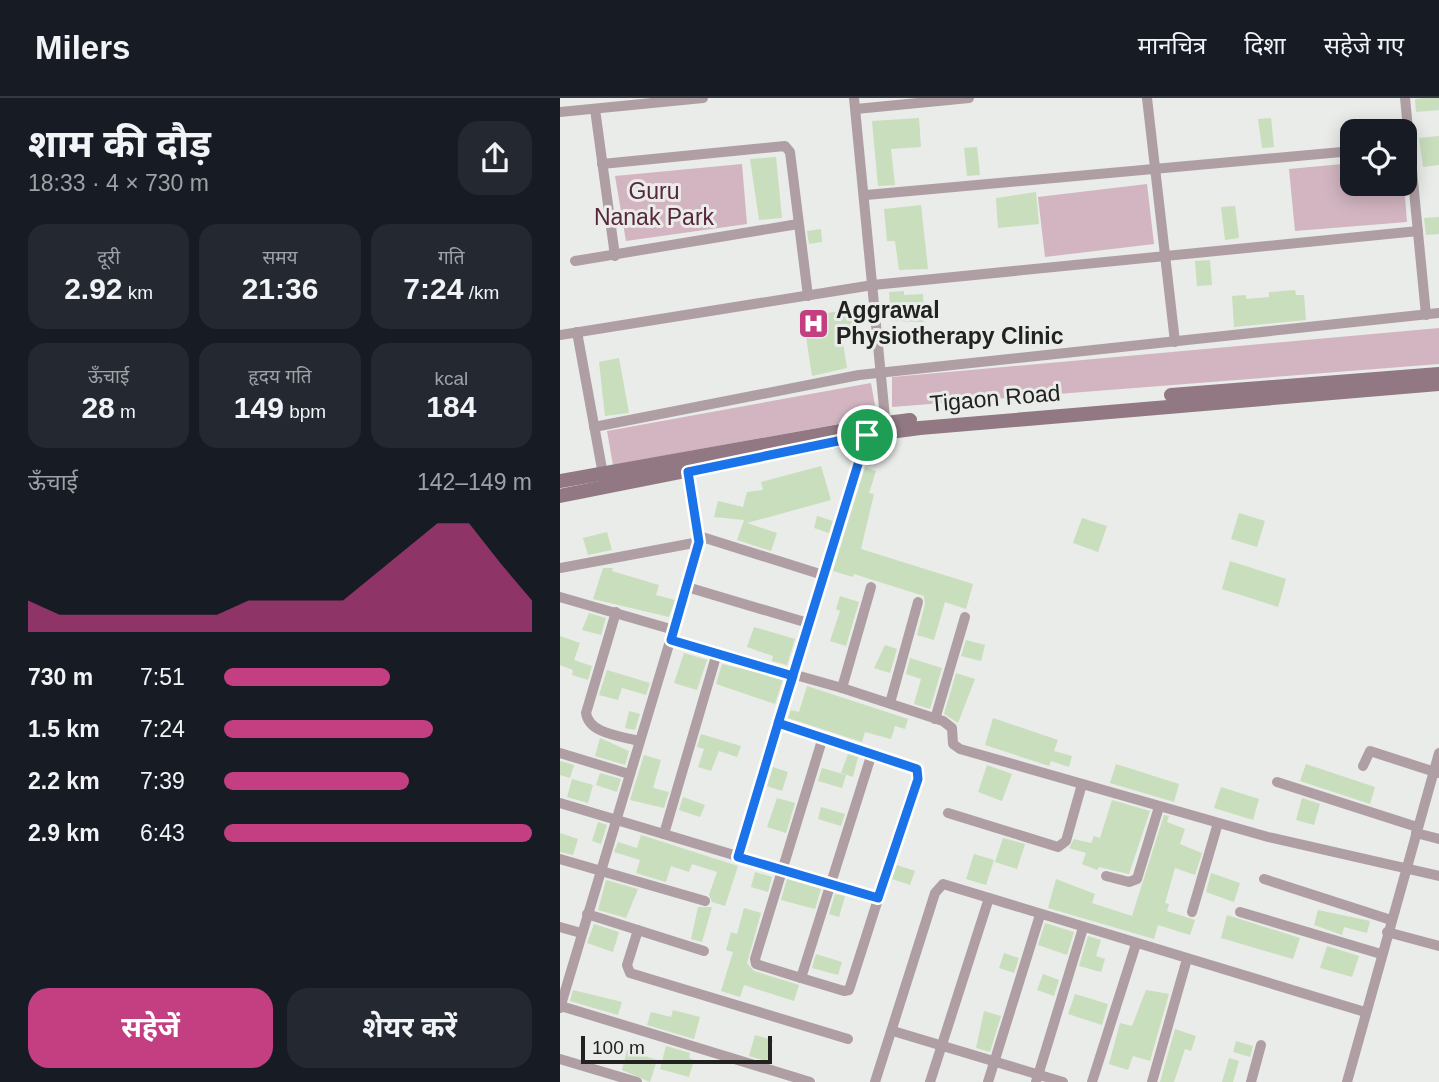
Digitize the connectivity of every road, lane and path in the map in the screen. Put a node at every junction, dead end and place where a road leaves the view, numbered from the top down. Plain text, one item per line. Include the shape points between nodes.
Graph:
1 (703, 98) edge
2 (854, 98) edge
3 (969, 98) edge
4 (1147, 98) edge
5 (1405, 98) edge
6 (595, 109) junction
7 (856, 109) junction
8 (560, 112) edge
9 (1406, 119) edge
10 (1340, 151) edge
11 (602, 164) junction
12 (1156, 170) junction
13 (866, 195) junction
14 (1414, 196) edge
15 (798, 224) junction
16 (1418, 231) junction
17 (615, 256) junction
18 (1165, 256) junction
19 (575, 261) dead end
20 (873, 285) junction
21 (808, 296) junction
22 (1439, 313) edge
23 (1426, 315) junction
24 (577, 332) junction
25 (560, 335) edge
26 (1175, 342) junction
27 (882, 373) junction
28 (1439, 374) edge
29 (1439, 384) edge
30 (594, 426) junction
31 (886, 427) junction
32 (867, 435) junction
33 (688, 472) junction
34 (605, 480) junction
35 (560, 481) edge
36 (560, 496) edge
37 (699, 539) junction
38 (560, 568) edge
39 (823, 575) junction
40 (687, 587) junction
41 (871, 587) dead end
42 (560, 597) edge
43 (918, 602) dead end
44 (616, 612) junction
45 (965, 617) dead end
46 (808, 623) junction
47 (673, 635) junction
48 (717, 653) junction
49 (793, 676) junction
50 (842, 688) junction
51 (890, 703) junction
52 (935, 719) junction
53 (778, 723) junction
54 (823, 737) junction
55 (639, 741) junction
56 (560, 753) edge
57 (872, 753) junction
58 (1439, 753) edge
59 (1363, 766) dead end
60 (1436, 772) edge
61 (629, 774) junction
62 (1277, 782) dead end
63 (1082, 784) junction
64 (560, 803) edge
65 (1159, 807) junction
66 (948, 813) dead end
67 (616, 820) junction
68 (1218, 823) junction
69 (1416, 830) junction
70 (664, 834) junction
71 (1439, 839) edge
72 (738, 857) junction
73 (560, 859) edge
74 (1406, 868) junction
75 (601, 869) junction
76 (784, 871) junction
77 (1106, 876) dead end
78 (1439, 876) edge
79 (1264, 879) dead end
80 (832, 885) junction
81 (878, 898) junction
82 (989, 898) junction
83 (705, 901) dead end
84 (1192, 912) dead end
85 (1240, 912) dead end
86 (586, 915) junction
87 (1040, 915) junction
88 (1391, 920) junction
89 (560, 927) edge
90 (1083, 928) junction
91 (638, 930) junction
92 (1387, 932) junction
93 (581, 933) junction
94 (1136, 944) junction
95 (1439, 946) edge
96 (704, 951) dead end
97 (1381, 954) junction
98 (1187, 959) junction
99 (801, 978) junction
100 (560, 1007) edge
101 (1364, 1012) junction
102 (892, 1031) junction
103 (848, 1039) dead end
104 (1261, 1045) dead end
105 (941, 1046) junction
106 (560, 1059) edge
107 (994, 1062) junction
108 (1037, 1078) edge
109 (637, 1082) edge
110 (810, 1082) edge
111 (875, 1082) edge
112 (930, 1082) edge
113 (988, 1082) edge
114 (1063, 1082) edge
115 (1092, 1082) edge
116 (1152, 1082) edge
117 (1251, 1082) edge
118 (1347, 1082) edge

1 - 6 street
2 - 7 street
3 - 7 street
4 - 12 street
5 - 9 street
6 - 8 street
6 - 11 street
7 - 13 street
10 - 12 street
11 - 15 street via 782,145 790,152
11 - 17 street
12 - 13 street
12 - 18 street
13 - 20 street
14 - 16 street
15 - 17 street
15 - 21 street
16 - 18 street
16 - 23 street
17 - 19 street
18 - 20 street
18 - 26 street
20 - 21 street
20 - 27 street
21 - 24 street
22 - 23 street
23 - 26 street
24 - 25 street
24 - 30 street
26 - 27 street
27 - 30 street
27 - 31 street
28 - 31 street via 1188,393
29 - 31 street, Tigaon Road
30 - 34 street
31 - 32 street, Tigaon Road
31 - 34 street
32 - 33 street, Tigaon Road
32 - 39 street
33 - 34 street, Tigaon Road
33 - 37 street
34 - 35 street
34 - 36 street, Tigaon Road
37 - 38 street
37 - 39 street
37 - 40 street
39 - 46 street
40 - 46 street
40 - 47 street
41 - 50 street
42 - 44 street
43 - 51 street
44 - 47 street
44 - 55 street via 587,719 595,728
45 - 52 street
46 - 49 street
47 - 48 street
47 - 55 street
48 - 49 street
48 - 70 street
49 - 50 street
49 - 53 street
50 - 51 street
51 - 52 street
52 - 63 street via 951,725 953,744 960,749
53 - 54 street
53 - 72 street
54 - 57 street
54 - 76 street
55 - 61 street
56 - 61 street
57 - 80 street
57 - 81 street via 914,767 918,774
58 - 60 street
59 - 60 street via 1370,751
60 - 69 street
61 - 67 street
62 - 69 street
63 - 65 street
63 - 66 street via 1066,841 1058,847
64 - 67 street
65 - 68 street
65 - 77 street via 1137,879 1129,882
67 - 70 street
67 - 75 street
68 - 74 street
68 - 84 street
69 - 71 street
69 - 74 street
70 - 72 street
72 - 76 street
73 - 75 street
74 - 78 street
74 - 88 street
75 - 83 street
75 - 86 street
76 - 80 street
76 - 99 street via 754,962
79 - 88 street
80 - 81 street
80 - 99 street
81 - 99 street via 849,990
82 - 87 street
82 - 102 street via 947,885 936,889
82 - 105 street
85 - 97 street
86 - 91 street
86 - 93 street
87 - 90 street
87 - 107 street
88 - 92 street
89 - 93 street
90 - 94 street
90 - 108 street
91 - 96 street
91 - 103 street via 627,965 630,973
92 - 95 street
92 - 97 street
93 - 100 street
94 - 98 street
94 - 115 street
97 - 101 street
98 - 101 street
98 - 116 street
100 - 110 street
101 - 118 street
102 - 105 street
102 - 111 street
104 - 117 street
105 - 107 street
105 - 112 street
106 - 109 street
107 - 108 street
107 - 113 street
108 - 114 street

